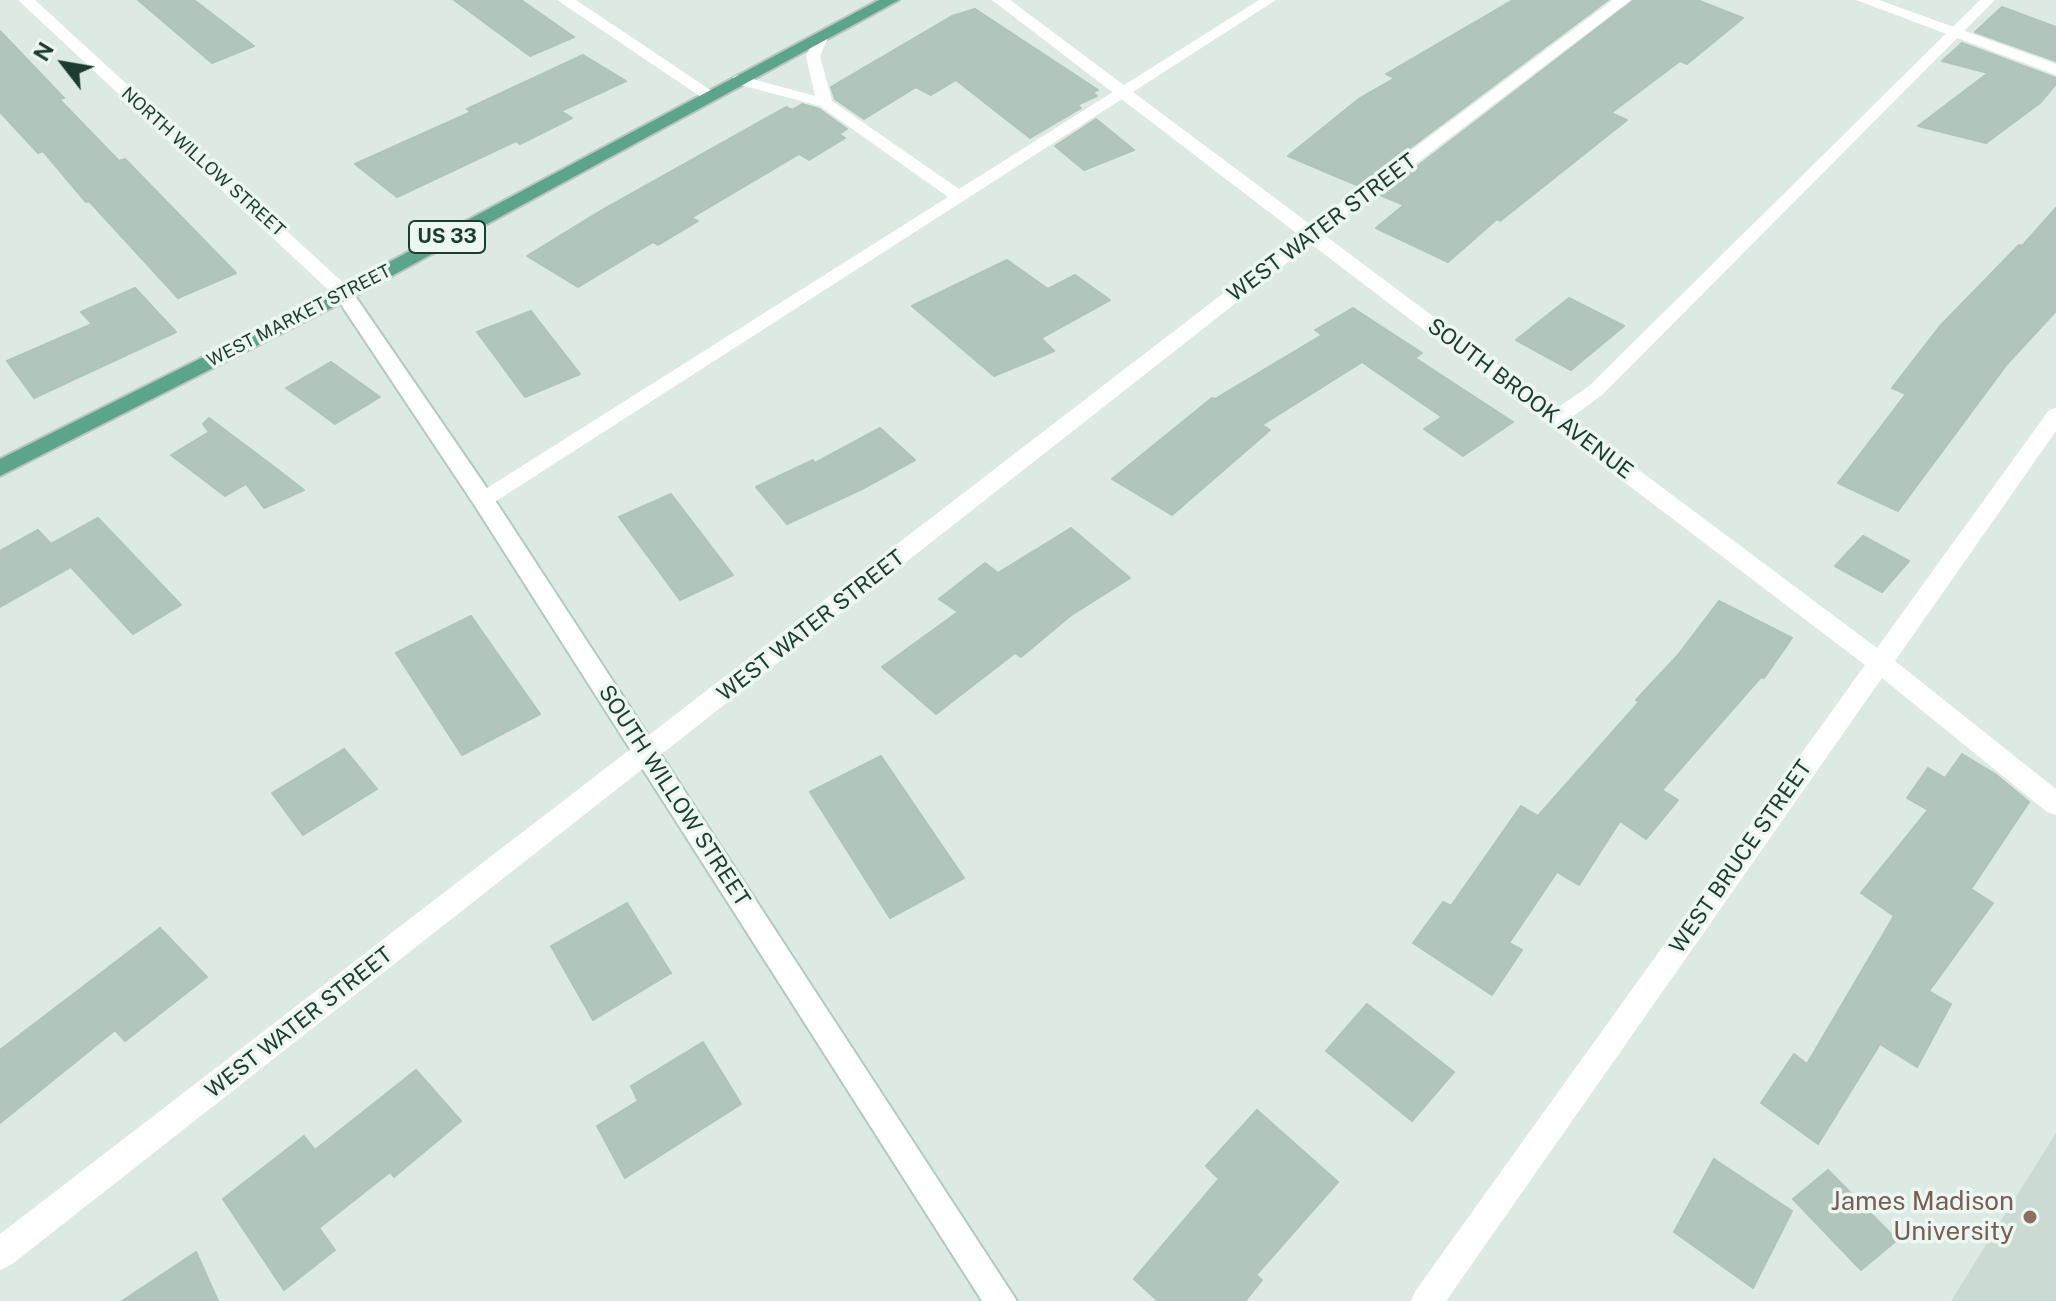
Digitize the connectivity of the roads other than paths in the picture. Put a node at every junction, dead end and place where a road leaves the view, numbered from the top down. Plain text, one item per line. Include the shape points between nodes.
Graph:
1 (26, 0) edge
2 (565, 0) edge
3 (891, 0) edge
4 (1000, 0) edge
5 (1269, 0) edge
6 (1623, 0) edge
7 (1864, 0) edge
8 (1988, 0) edge
9 (1952, 32) junction
10 (822, 36) junction
11 (2056, 70) edge
12 (738, 80) junction
13 (1121, 92) junction
14 (710, 95) junction
15 (825, 103) junction
16 (958, 196) junction
17 (1310, 235) junction
18 (344, 294) junction
19 (2056, 415) edge
20 (1557, 418) junction
21 (0, 468) edge
22 (483, 500) junction
23 (1879, 662) junction
24 (647, 754) junction
25 (2056, 804) edge
26 (0, 1254) edge
27 (1001, 1301) edge
28 (1427, 1301) edge

1 - 18 street, NORTH WILLOW STREET
2 - 14 street
3 - 10 main road, WEST MARKET STREET / US 33
4 - 13 street, SOUTH BROOK AVENUE
5 - 13 lane
6 - 17 street, WEST WATER STREET
7 - 9 street
8 - 9 lane
9 - 11 street
9 - 20 lane via 1596,390
10 - 12 main road, WEST MARKET STREET / US 33
10 - 15 lane via 813,56
12 - 14 main road, WEST MARKET STREET / US 33
12 - 15 lane
13 - 16 lane
13 - 17 street, SOUTH BROOK AVENUE
14 - 18 main road, WEST MARKET STREET / US 33
15 - 16 lane
16 - 22 lane
17 - 20 street, SOUTH BROOK AVENUE
17 - 24 street, WEST WATER STREET
18 - 21 main road, WEST MARKET STREET / US 33
18 - 22 street, SOUTH WILLOW STREET
19 - 23 street, WEST BRUCE STREET
20 - 23 street, SOUTH BROOK AVENUE
22 - 24 street, SOUTH WILLOW STREET
23 - 25 street, SOUTH BROOK AVENUE
23 - 28 street, WEST BRUCE STREET
24 - 26 street, WEST WATER STREET
24 - 27 street, SOUTH WILLOW STREET

